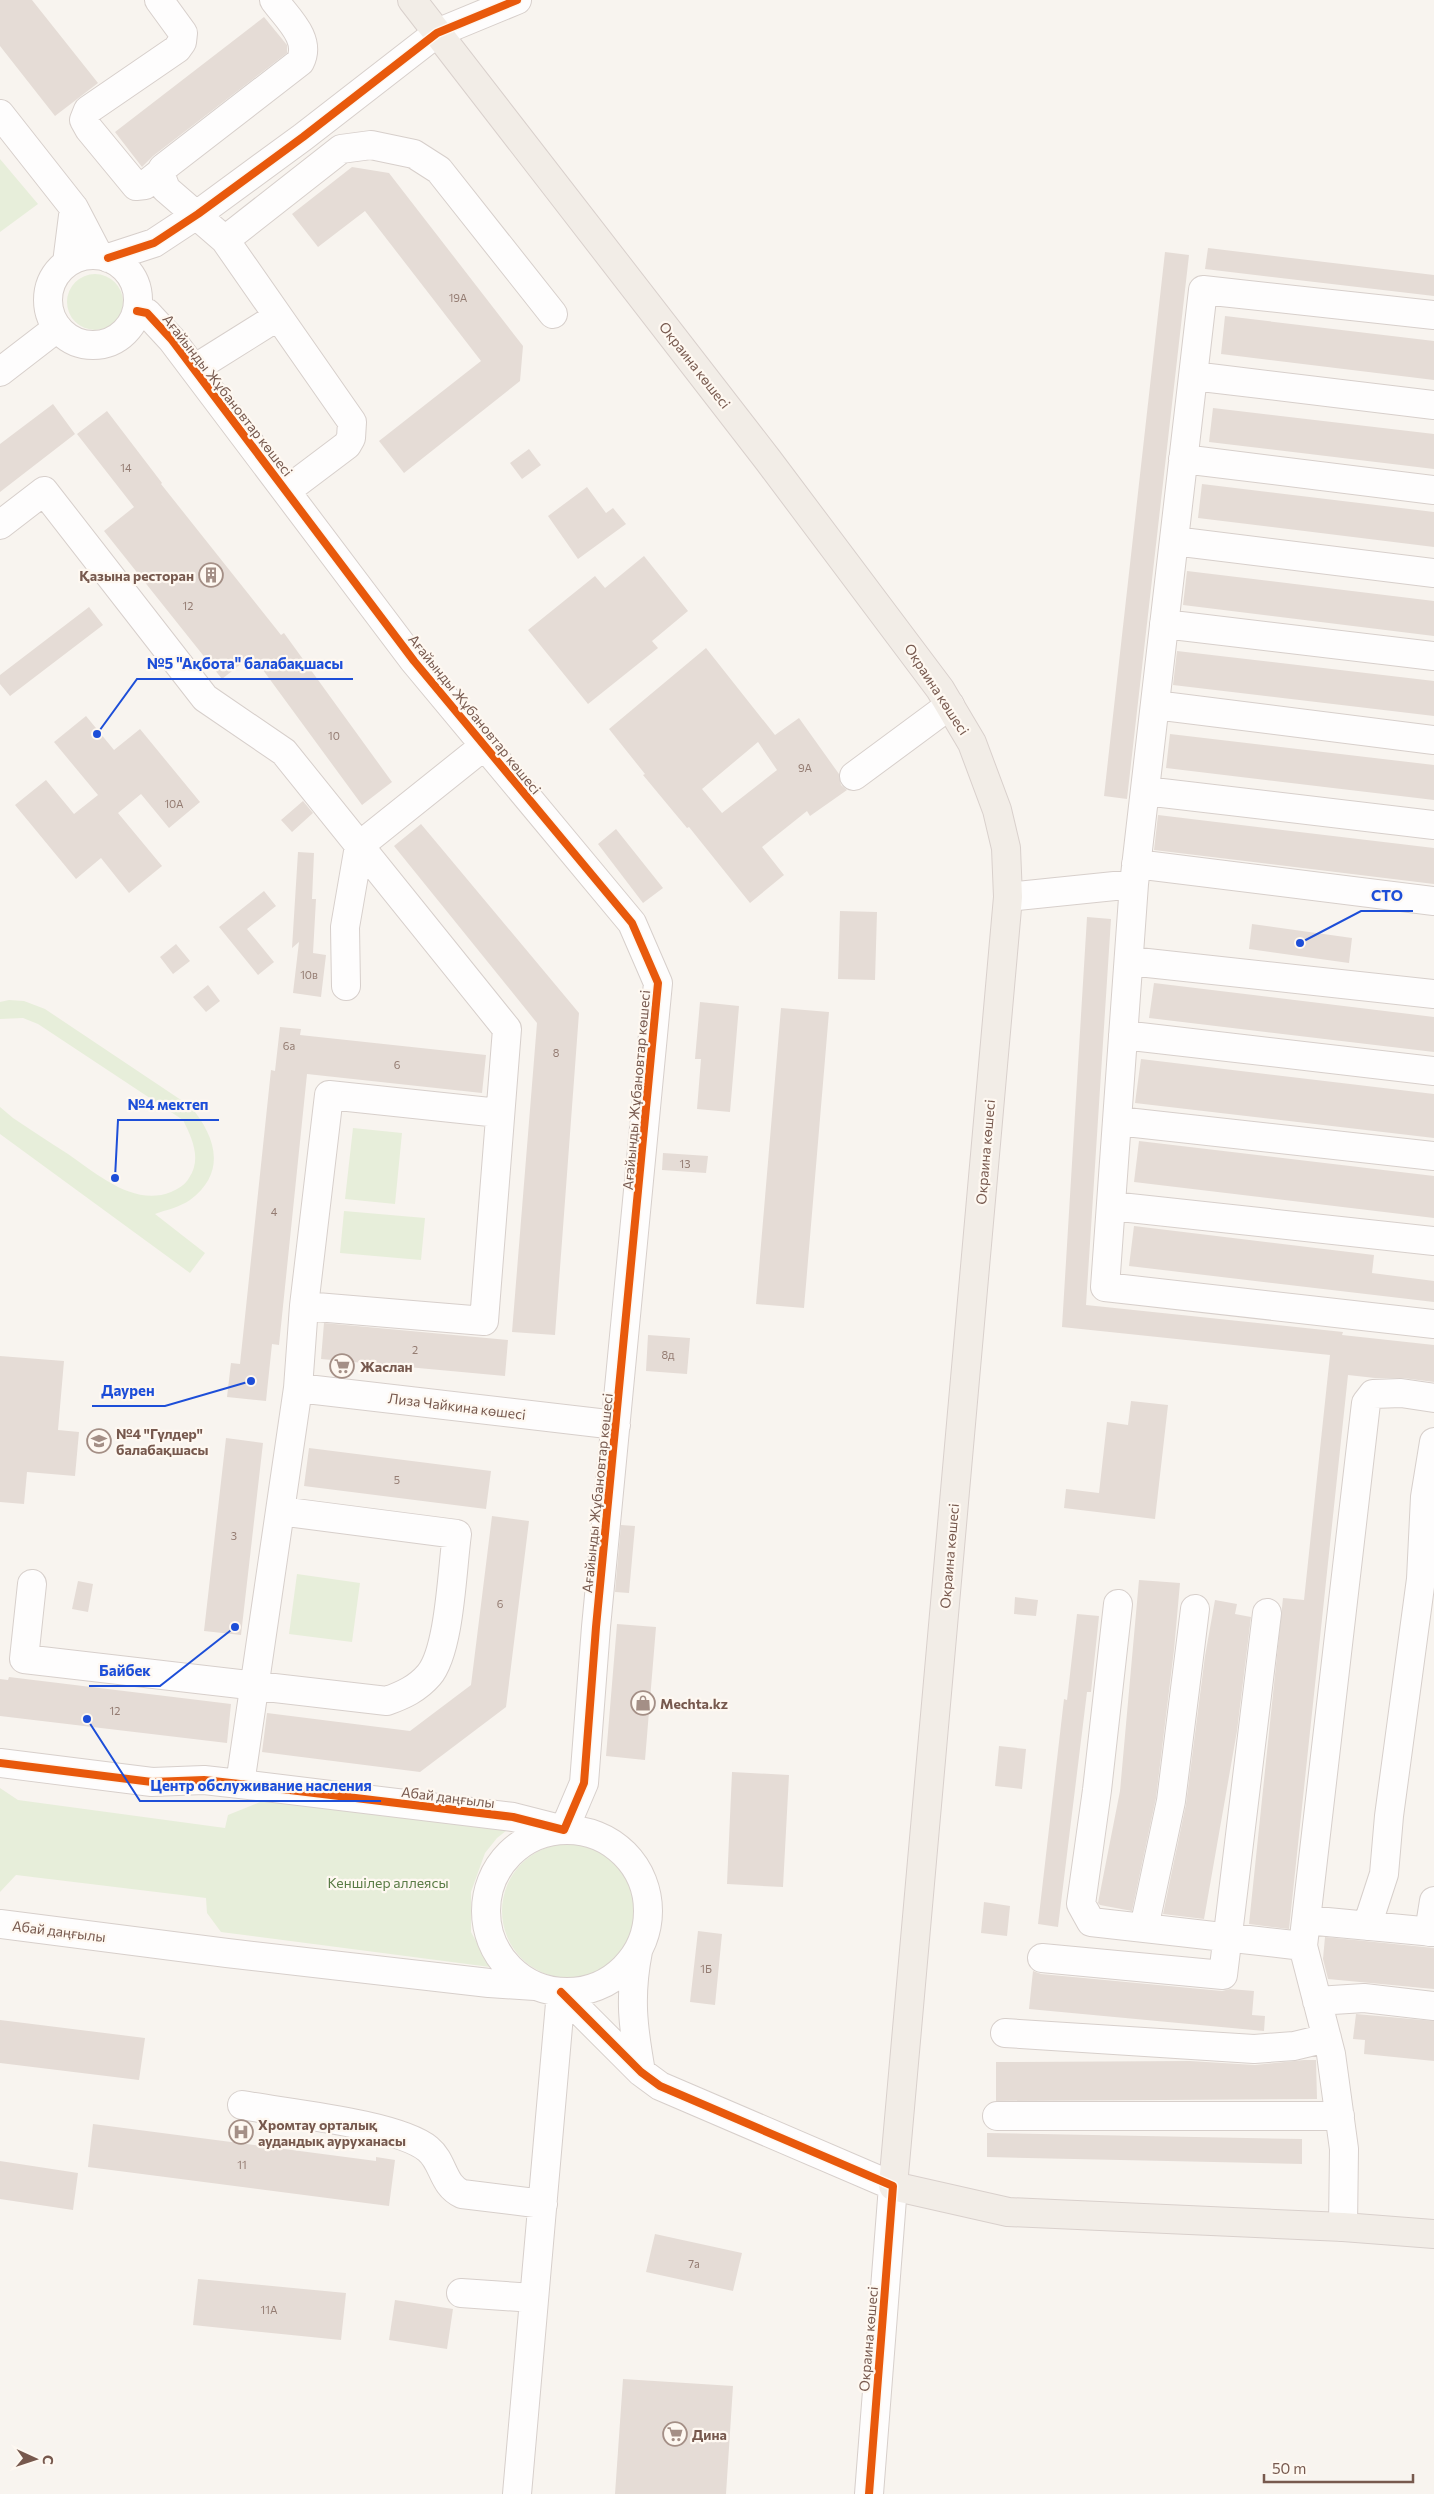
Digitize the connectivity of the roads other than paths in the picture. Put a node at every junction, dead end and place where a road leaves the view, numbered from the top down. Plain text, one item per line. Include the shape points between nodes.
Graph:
1 (159, 0) edge
2 (274, 0) edge
3 (412, 0) edge
4 (517, 0) edge
5 (437, 33) junction
6 (0, 114) edge
7 (160, 173) junction
8 (74, 208) junction
9 (198, 214) junction
10 (225, 240) junction
11 (154, 243) junction
12 (103, 256) junction
13 (67, 263) junction
14 (133, 278) junction
15 (137, 311) junction
16 (553, 314) dead end
17 (1434, 316) edge
18 (277, 317) junction
19 (57, 328) junction
20 (194, 369) junction
21 (0, 372) edge
22 (1193, 376) junction
23 (1434, 405) edge
24 (1183, 459) junction
25 (1434, 490) edge
26 (286, 491) junction
27 (0, 525) edge
28 (1174, 541) junction
29 (1434, 572) edge
30 (1164, 624) junction
31 (1434, 656) edge
32 (950, 705) junction
33 (1155, 705) junction
34 (1434, 740) edge
35 (484, 746) junction
36 (854, 776) dead end
37 (1145, 791) junction
38 (1434, 825) edge
39 (359, 846) junction
40 (1135, 874) junction
41 (1008, 897) junction
42 (1434, 901) edge
43 (1129, 961) junction
44 (346, 986) dead end
45 (1434, 994) edge
46 (1123, 1035) junction
47 (1434, 1071) edge
48 (499, 1113) junction
49 (1117, 1121) junction
50 (1434, 1156) edge
51 (1111, 1206) junction
52 (1434, 1241) edge
53 (304, 1306) junction
54 (1434, 1324) edge
55 (298, 1388) junction
56 (1434, 1398) edge
57 (616, 1425) junction
58 (1434, 1442) edge
59 (280, 1511) junction
60 (32, 1584) dead end
61 (1118, 1604) dead end
62 (1195, 1609) dead end
63 (1268, 1612) dead end
64 (254, 1686) junction
65 (0, 1763) edge
66 (584, 1783) junction
67 (240, 1784) junction
68 (564, 1830) junction
69 (603, 1838) junction
70 (1434, 1901) edge
71 (0, 1924) edge
72 (1367, 1926) junction
73 (1144, 1928) junction
74 (1432, 1932) edge
75 (1304, 1933) junction
76 (1227, 1937) junction
77 (638, 1951) junction
78 (1042, 1958) dead end
79 (535, 1986) junction
80 (561, 1992) junction
81 (1317, 2001) junction
82 (1434, 2006) edge
83 (1005, 2033) dead end
84 (1327, 2038) junction
85 (641, 2072) junction
86 (242, 2105) dead end
87 (997, 2116) dead end
88 (1340, 2116) junction
89 (893, 2186) junction
90 (543, 2204) junction
91 (1343, 2227) junction
92 (1434, 2234) edge
93 (462, 2293) dead end
94 (534, 2298) junction
95 (517, 2494) edge
96 (869, 2494) edge

1 - 7 street via 183,33 182,42 177,49 88,110 84,120 136,186 145,185
2 - 7 street via 304,40 304,54 300,62
3 - 5 main road, Окраина көшесі
4 - 5 street
5 - 9 street
5 - 32 main road, Окраина көшесі via 912,648
6 - 8 street
7 - 9 street via 166,189
8 - 12 street
8 - 13 street
9 - 10 street
9 - 11 street
10 - 16 street via 341,149 371,145 414,154 439,170
10 - 18 street
11 - 12 street
11 - 14 street
12 - 13 street via 82,256
12 - 14 street via 124,266
13 - 19 street via 55,275 49,288 49,308
14 - 15 street via 138,294
15 - 19 street via 123,334 105,344 87,345 70,339
15 - 20 street, Ағайынды Жұбановтар көшесі via 156,320
17 - 22 street via 1203,290
18 - 20 street
18 - 26 street via 348,414 352,429 347,445
19 - 21 street
20 - 26 street, Ағайынды Жұбановтар көшесі
22 - 23 street
22 - 24 street
24 - 25 street
24 - 28 street
26 - 35 street, Ағайынды Жұбановтар көшесі via 414,661
27 - 39 street via 44,491 205,698 284,752
28 - 29 street
28 - 30 street
30 - 31 street
30 - 33 street
32 - 36 street
32 - 41 main road, Окраина көшесі via 972,742 998,810 1006,848
33 - 34 street
33 - 37 street
35 - 39 street
35 - 57 street, Ағайынды Жұбановтар көшесі via 632,923 658,984
37 - 38 street
37 - 40 street
39 - 44 street via 344,927
39 - 48 street via 506,1029
40 - 41 street
40 - 42 street
40 - 43 street
41 - 89 main road, Окраина көшесі
43 - 45 street
43 - 46 street
46 - 47 street
46 - 49 street
48 - 53 street via 329,1095
48 - 53 street via 484,1321
49 - 50 street
49 - 51 street
51 - 52 street
51 - 54 street via 1105,1286
53 - 55 street
55 - 57 street, Лиза Чайкина көшесі
55 - 59 street
56 - 75 street via 1400,1393 1373,1394 1366,1403
57 - 66 street, Ағайынды Жұбановтар көшесі
58 - 72 street via 1425,1497 1421,1579 1384,1874
59 - 64 street
59 - 64 street via 457,1534 442,1650 430,1675 412,1690 387,1701
60 - 64 street via 24,1659
61 - 73 street via 1097,1790 1080,1904 1091,1922
62 - 73 street via 1171,1801
63 - 76 street
64 - 67 street
65 - 67 street, Абай даңғылы via 152,1782 204,1780
66 - 68 street
66 - 69 street
67 - 68 street, Абай даңғылы via 513,1817
68 - 69 street via 584,1831
68 - 79 street via 546,1833 514,1850 502,1863 488,1896 486,1914 496,1949 519,1977
69 - 77 street via 619,1848 642,1878 649,1915 646,1934
70 - 74 street
71 - 79 street, Абай даңғылы via 227,1953
72 - 74 street
72 - 75 street
73 - 76 street
75 - 76 street
75 - 81 street
76 - 78 street via 1223,1975
77 - 80 street via 627,1966 605,1983 580,1992
77 - 85 street via 632,1982 632,2023
79 - 80 street
80 - 85 street
80 - 90 street
81 - 82 street via 1364,1998
81 - 84 street
83 - 84 street via 1254,2049 1294,2046
84 - 88 street
85 - 89 street via 682,2097
86 - 90 street via 379,2129 411,2139 429,2149 453,2190 462,2194
87 - 88 street
88 - 91 street via 1344,2149
89 - 91 main road via 1008,2212
89 - 96 street, Окраина көшесі
90 - 94 street
91 - 92 main road
93 - 94 street
94 - 95 street

